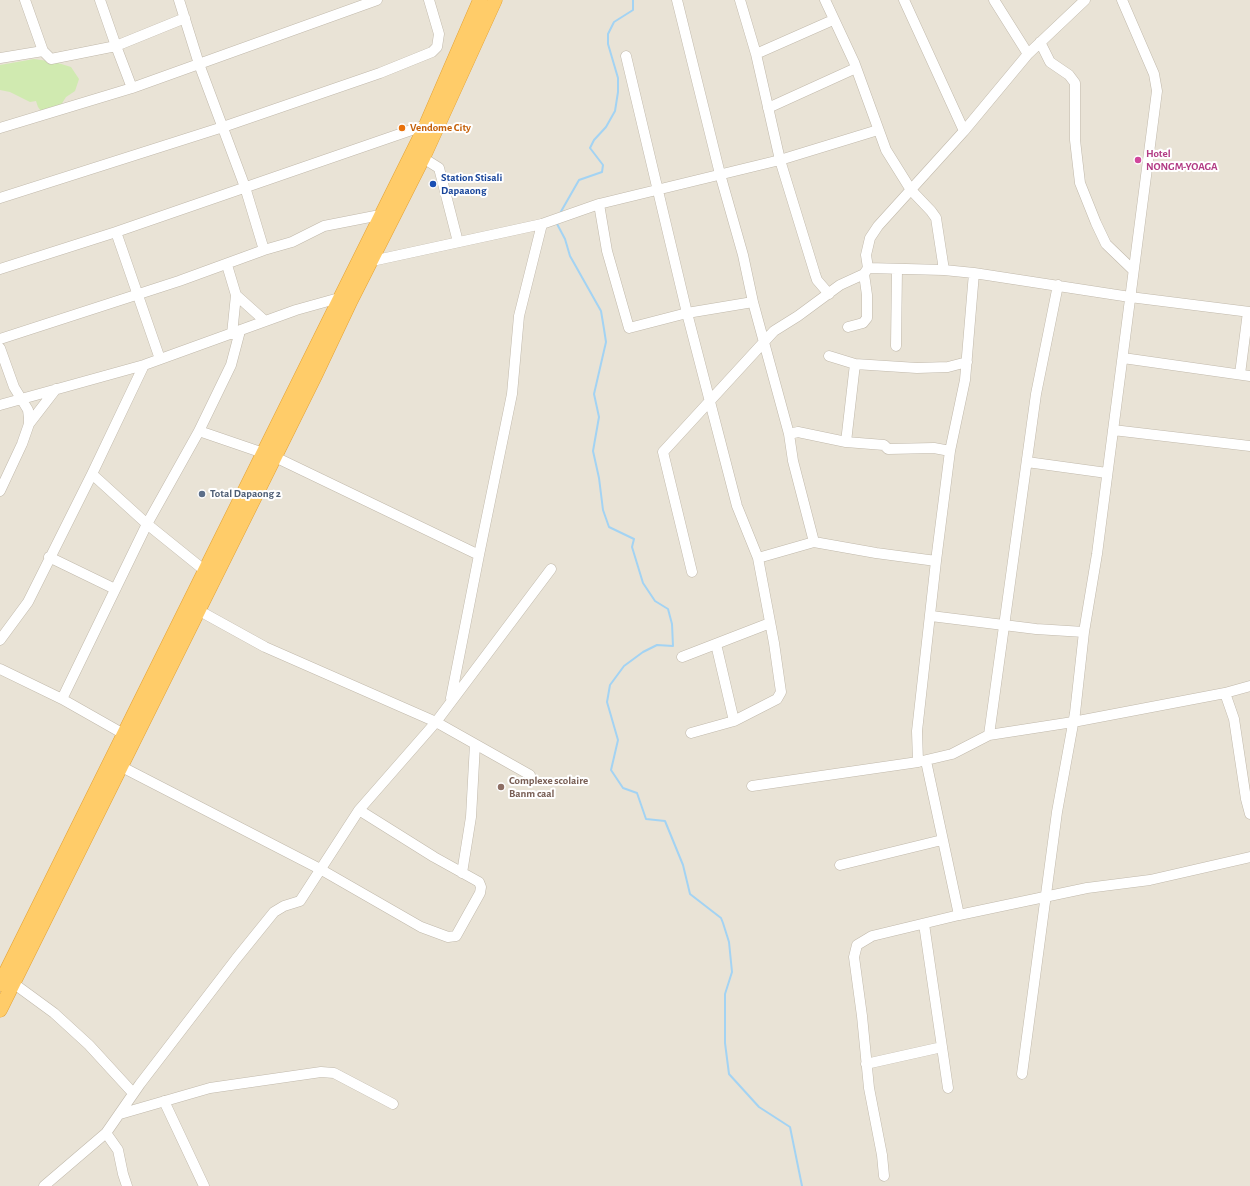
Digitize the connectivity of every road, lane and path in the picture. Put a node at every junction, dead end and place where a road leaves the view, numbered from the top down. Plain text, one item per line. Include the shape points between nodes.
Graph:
1 (25, 0) edge
2 (100, 0) edge
3 (179, 0) edge
4 (377, 0) edge
5 (429, 0) edge
6 (480, 0) edge
7 (495, 0) edge
8 (676, 0) edge
9 (740, 0) edge
10 (825, 0) edge
11 (904, 0) edge
12 (994, 0) edge
13 (1084, 0) edge
14 (1122, 0) edge
15 (184, 18) junction
16 (833, 20) junction
17 (1040, 42) junction
18 (116, 46) junction
19 (43, 51) junction
20 (756, 54) junction
21 (1028, 54) junction
22 (626, 56) dead end
23 (0, 58) edge
24 (199, 64) junction
25 (856, 68) junction
26 (132, 88) junction
27 (768, 108) junction
28 (426, 125) junction
29 (223, 127) junction
30 (0, 128) edge
31 (878, 130) junction
32 (964, 131) junction
33 (423, 158) junction
34 (780, 160) junction
35 (720, 174) junction
36 (245, 187) junction
37 (658, 190) junction
38 (911, 190) junction
39 (0, 198) edge
40 (599, 204) junction
41 (380, 215) junction
42 (542, 224) junction
43 (116, 232) junction
44 (458, 242) junction
45 (264, 250) junction
46 (372, 261) junction
47 (227, 265) junction
48 (0, 269) edge
49 (897, 269) junction
50 (944, 270) junction
51 (1133, 270) junction
52 (866, 271) junction
53 (974, 274) junction
54 (1058, 286) junction
55 (829, 294) junction
56 (138, 295) junction
57 (236, 295) junction
58 (1130, 297) junction
59 (345, 299) junction
60 (753, 302) junction
61 (687, 312) junction
62 (1249, 312) edge
63 (265, 321) junction
64 (848, 327) dead end
65 (236, 332) junction
66 (0, 339) edge
67 (763, 342) junction
68 (896, 346) dead end
69 (0, 348) edge
70 (829, 356) dead end
71 (1123, 358) junction
72 (160, 359) junction
73 (967, 362) junction
74 (855, 364) junction
75 (144, 365) junction
76 (1245, 375) edge
77 (56, 389) junction
78 (20, 398) junction
79 (711, 399) junction
80 (0, 404) edge
81 (29, 424) junction
82 (1113, 430) junction
83 (199, 431) junction
84 (790, 434) junction
85 (846, 442) junction
86 (1250, 446) edge
87 (950, 451) junction
88 (269, 455) junction
89 (1027, 462) junction
90 (1107, 473) junction
91 (92, 474) junction
92 (0, 490) edge
93 (147, 524) junction
94 (814, 542) junction
95 (479, 555) junction
96 (49, 557) junction
97 (758, 558) junction
98 (936, 561) junction
99 (551, 569) dead end
100 (692, 572) dead end
101 (210, 574) junction
102 (116, 589) junction
103 (198, 610) junction
104 (931, 616) junction
105 (770, 623) junction
106 (1003, 625) junction
107 (1084, 632) junction
108 (0, 640) edge
109 (716, 644) junction
110 (682, 657) dead end
111 (0, 669) edge
112 (1250, 686) edge
113 (1225, 693) junction
114 (62, 699) junction
115 (451, 700) junction
116 (734, 721) junction
117 (436, 722) junction
118 (1073, 722) junction
119 (691, 734) dead end
120 (989, 735) junction
121 (129, 737) junction
122 (475, 744) junction
123 (922, 761) junction
124 (122, 767) junction
125 (530, 775) dead end
126 (752, 786) dead end
127 (359, 810) junction
128 (1250, 814) edge
129 (942, 840) junction
130 (1250, 858) edge
131 (840, 865) dead end
132 (320, 868) junction
133 (462, 873) junction
134 (1046, 897) junction
135 (959, 915) junction
136 (924, 924) junction
137 (7, 984) edge
138 (0, 1010) edge
139 (942, 1047) junction
140 (866, 1064) junction
141 (1022, 1074) dead end
142 (948, 1088) dead end
143 (133, 1093) junction
144 (164, 1101) junction
145 (393, 1104) dead end
146 (120, 1114) junction
147 (106, 1133) junction
148 (884, 1176) dead end
149 (44, 1186) edge
150 (128, 1186) edge
151 (204, 1186) edge

1 - 19 street
2 - 18 street
3 - 15 street
4 - 24 street
5 - 29 street via 439,34 437,47 432,52 380,73
6 - 28 highway
7 - 33 highway
8 - 35 street
9 - 20 street
10 - 16 street
11 - 32 street
12 - 21 street
13 - 17 street
14 - 51 street via 1157,86
15 - 18 street
15 - 24 street
16 - 20 street
16 - 25 street
17 - 21 street
17 - 51 street via 1050,62 1069,74 1075,83 1075,140 1080,183 1106,244
18 - 19 street via 51,58
18 - 26 street
19 - 23 street
20 - 27 street
21 - 32 street
22 - 37 street
24 - 26 street
24 - 29 street
25 - 27 street
25 - 31 street
26 - 30 street
27 - 34 street
28 - 36 street
28 - 41 highway
29 - 36 street
29 - 39 street
31 - 34 street
31 - 38 street via 886,150
32 - 38 street
33 - 44 street via 439,168
33 - 46 highway
34 - 35 street
34 - 55 street via 815,274
35 - 37 street
35 - 60 street via 743,255
36 - 43 street
36 - 45 street
37 - 40 street
37 - 61 street
38 - 50 street via 936,218
38 - 52 street via 870,238
40 - 42 street
40 - 61 street via 607,251 628,328
41 - 45 street via 332,223 292,242
41 - 59 highway
42 - 44 street
42 - 95 street via 519,316 512,394
43 - 48 street
43 - 56 street
44 - 46 street
45 - 47 street
46 - 59 highway
47 - 56 street
47 - 57 street
49 - 50 street
49 - 52 street
49 - 68 street
50 - 53 street
51 - 58 street
52 - 55 street
52 - 64 street via 867,318 864,323
53 - 54 street
53 - 73 street
54 - 58 street
54 - 89 street via 1036,394
55 - 67 street via 783,324
56 - 66 street
56 - 72 street
57 - 63 street
57 - 65 street
58 - 62 street
58 - 71 street
59 - 63 street via 296,310
59 - 88 highway
60 - 61 street
60 - 67 street
61 - 79 street
62 - 76 street
63 - 65 street
65 - 72 street
65 - 83 street via 231,365
67 - 79 street
67 - 84 street
69 - 78 street
70 - 74 street
71 - 76 street
71 - 82 street
72 - 75 street
73 - 74 street via 948,367 917,368
73 - 87 street
74 - 85 street
75 - 77 street
75 - 91 street
77 - 78 street
77 - 81 street
78 - 80 street
78 - 81 street via 28,410
79 - 97 street via 737,506
79 - 100 street via 663,452
81 - 92 street
82 - 86 street
82 - 90 street
83 - 88 street
83 - 93 street
84 - 85 street via 798,432
84 - 94 street via 793,461
85 - 87 street via 884,445 888,449 934,448
87 - 98 street
88 - 95 street
88 - 101 highway
89 - 90 street
89 - 106 street
90 - 107 street
91 - 93 street
91 - 96 street
93 - 101 street
93 - 102 street
94 - 97 street
94 - 98 street via 876,554
95 - 115 street
96 - 102 street
96 - 108 street via 28,602
97 - 105 street
98 - 104 street
99 - 115 street
101 - 103 highway
101 - 121 highway
102 - 114 street
103 - 117 street via 265,646
103 - 121 highway
104 - 106 street
104 - 123 street via 917,731
105 - 109 street
105 - 116 street via 780,695 777,699
106 - 107 street
106 - 120 street
107 - 118 street
109 - 110 street
109 - 116 street
111 - 114 street
112 - 113 street
113 - 118 street
113 - 128 street via 1234,719
114 - 121 street
115 - 117 street
116 - 119 street
117 - 122 street
117 - 127 street
118 - 120 street
118 - 134 street via 1057,812
120 - 123 street via 958,751
121 - 124 highway
121 - 137 highway
122 - 125 street
122 - 133 street via 471,817
123 - 126 street
123 - 129 street
124 - 132 street
124 - 137 highway
127 - 132 street
127 - 133 street
129 - 131 street
129 - 135 street
130 - 134 street via 1150,880 1087,888
132 - 133 street via 421,927 453,937 456,936 481,887 479,882
132 - 143 street via 300,901 274,912
134 - 135 street
134 - 141 street
135 - 136 street
136 - 139 street
136 - 140 street via 872,936 857,945 854,957
137 - 138 highway
137 - 143 street via 54,1013 89,1045
139 - 140 street
139 - 142 street
140 - 148 street
143 - 146 street
144 - 145 street via 210,1088 321,1072 334,1073
144 - 146 street
144 - 151 street
146 - 147 street
147 - 149 street
147 - 150 street via 118,1150

